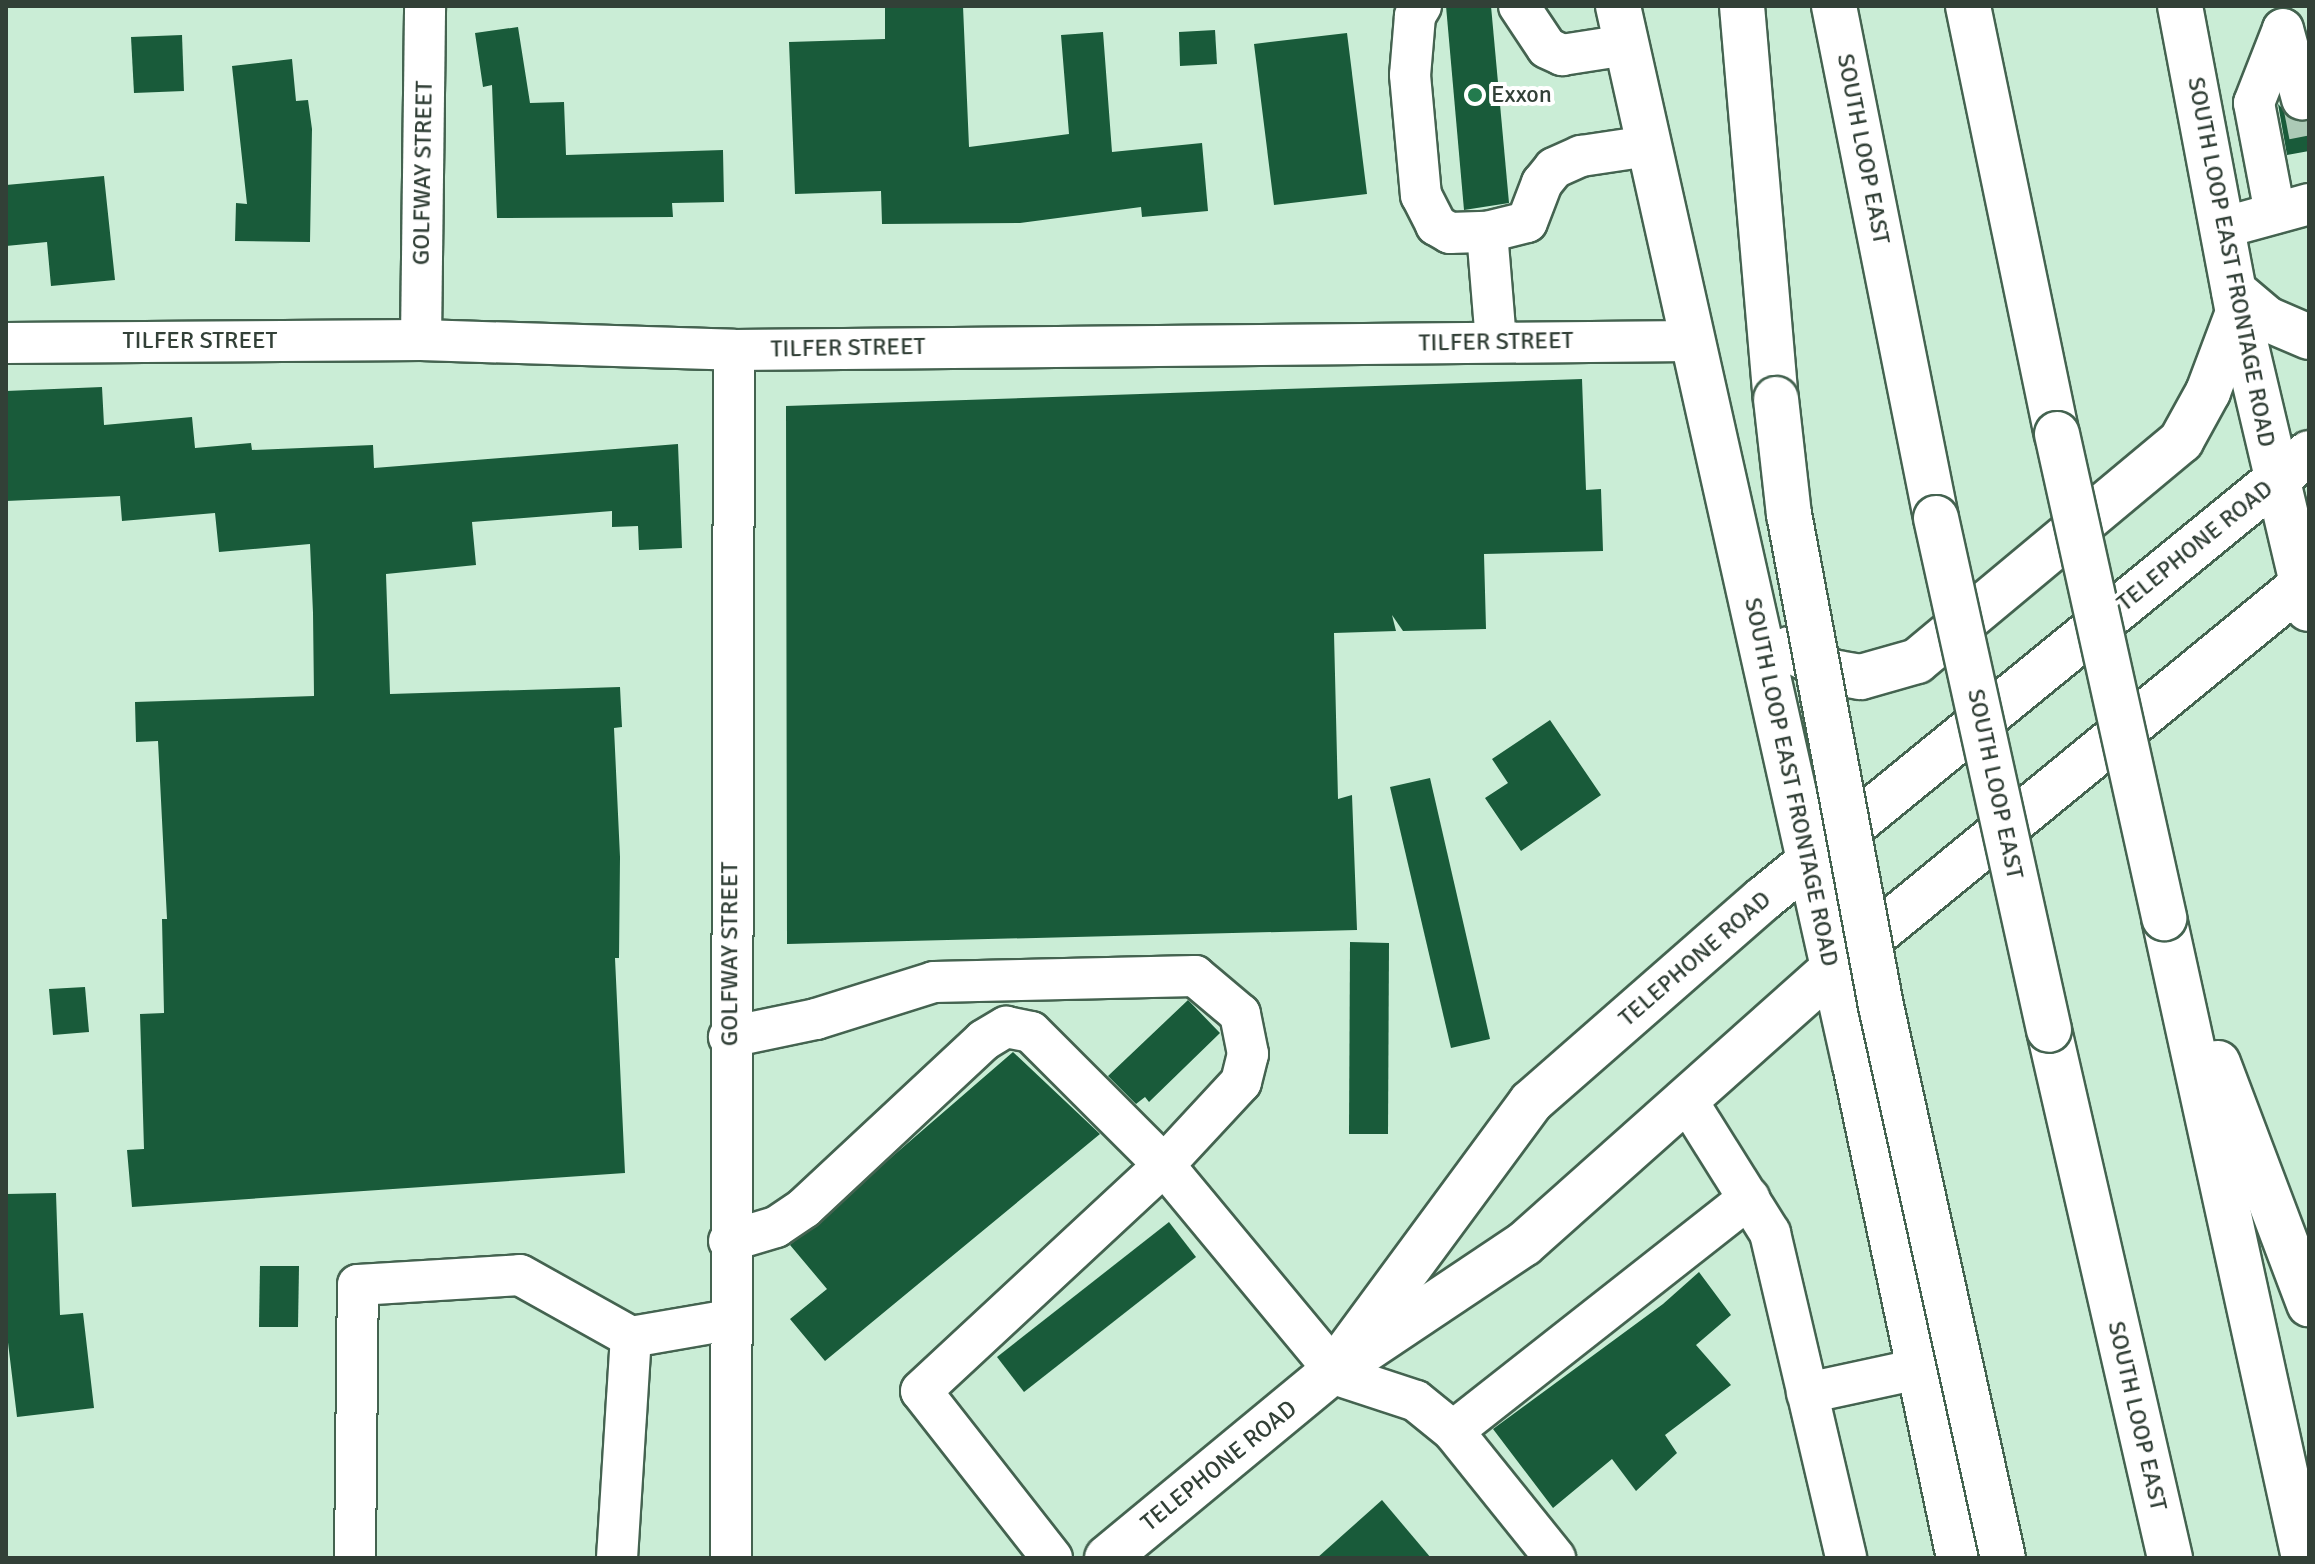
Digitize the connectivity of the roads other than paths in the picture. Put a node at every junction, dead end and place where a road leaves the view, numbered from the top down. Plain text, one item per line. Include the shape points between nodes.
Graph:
1 (425, 6) edge
2 (1421, 6) edge
3 (1519, 6) edge
4 (1742, 6) edge
5 (1834, 6) edge
6 (1968, 6) edge
7 (2180, 6) edge
8 (2287, 22) edge
9 (1622, 25) edge
10 (2302, 99) dead end
11 (1648, 146) junction
12 (2292, 209) edge
13 (2222, 228) junction
14 (1487, 232) junction
15 (2236, 302) junction
16 (2309, 337) edge
17 (421, 340) junction
18 (1691, 341) junction
19 (1496, 342) junction
20 (6, 343) edge
21 (734, 350) junction
22 (2309, 453) edge
23 (2275, 480) junction
24 (2307, 592) edge
25 (1757, 622) junction
26 (1806, 863) junction
27 (2164, 918) junction
28 (1832, 970) junction
29 (729, 1037) junction
30 (1686, 1099) junction
31 (1164, 1165) junction
32 (1749, 1198) junction
33 (729, 1241) junction
34 (2309, 1304) edge
35 (729, 1320) junction
36 (631, 1337) junction
37 (1918, 1369) junction
38 (1332, 1372) junction
39 (1807, 1393) junction
40 (1453, 1431) junction
41 (355, 1558) edge
42 (617, 1558) edge
43 (731, 1558) edge
44 (1052, 1558) edge
45 (1107, 1558) edge
46 (1555, 1558) edge
47 (1846, 1558) edge
48 (1959, 1558) edge
49 (2003, 1558) edge
50 (2170, 1558) edge
51 (2304, 1558) edge

1 - 17 street, GOLFWAY STREET
2 - 14 street via 1415,16 1410,75 1421,195 1436,225 1450,233
3 - 9 street via 1547,48 1562,55
4 - 49 main road, bridge via 1789,514 1881,1006
5 - 50 main road, SOUTH LOOP EAST, bridge via 1936,518
6 - 27 main road, bridge
7 - 13 main road, SOUTH LOOP EAST FRONTAGE ROAD
8 - 10 street
8 - 12 street via 2254,103
9 - 11 main road, SOUTH LOOP EAST FRONTAGE ROAD
11 - 14 street via 1581,156 1554,168 1542,183 1527,222
11 - 18 main road, SOUTH LOOP EAST FRONTAGE ROAD
12 - 13 street
13 - 15 main road, SOUTH LOOP EAST FRONTAGE ROAD
14 - 19 street
15 - 16 main road
15 - 23 main road, SOUTH LOOP EAST FRONTAGE ROAD
15 - 25 main road via 2208,392 2181,441 1917,661 1861,677 1832,672 1794,654
17 - 20 street, TILFER STREET
17 - 21 street, TILFER STREET
18 - 19 street, TILFER STREET
18 - 25 main road, SOUTH LOOP EAST FRONTAGE ROAD
19 - 21 street, TILFER STREET
21 - 29 street, GOLFWAY STREET
22 - 23 main road, TELEPHONE ROAD
23 - 24 main road, SOUTH LOOP EAST FRONTAGE ROAD
23 - 26 main road, TELEPHONE ROAD
24 - 28 main road, TELEPHONE ROAD
25 - 26 main road, SOUTH LOOP EAST FRONTAGE ROAD
26 - 28 main road, SOUTH LOOP EAST FRONTAGE ROAD
26 - 38 main road, TELEPHONE ROAD via 1531,1102
27 - 34 main road
27 - 51 main road
28 - 30 main road, TELEPHONE ROAD
28 - 37 main road, SOUTH LOOP EAST FRONTAGE ROAD
29 - 31 street via 816,1019 934,982 1195,976 1240,1014 1248,1054 1241,1082
29 - 33 street, GOLFWAY STREET
30 - 32 street
30 - 38 main road, TELEPHONE ROAD via 1524,1244
31 - 33 street via 1031,1032 1006,1027 984,1040 804,1208 776,1227
31 - 38 street
31 - 44 street via 921,1391
32 - 39 street via 1770,1233
32 - 40 street
33 - 35 street, GOLFWAY STREET
35 - 36 street
35 - 43 street, GOLFWAY STREET
36 - 41 street via 520,1275 358,1285
36 - 42 street
37 - 39 street
37 - 48 main road, SOUTH LOOP EAST FRONTAGE ROAD
38 - 40 street via 1416,1401
38 - 45 main road, TELEPHONE ROAD
39 - 47 street
40 - 46 street

